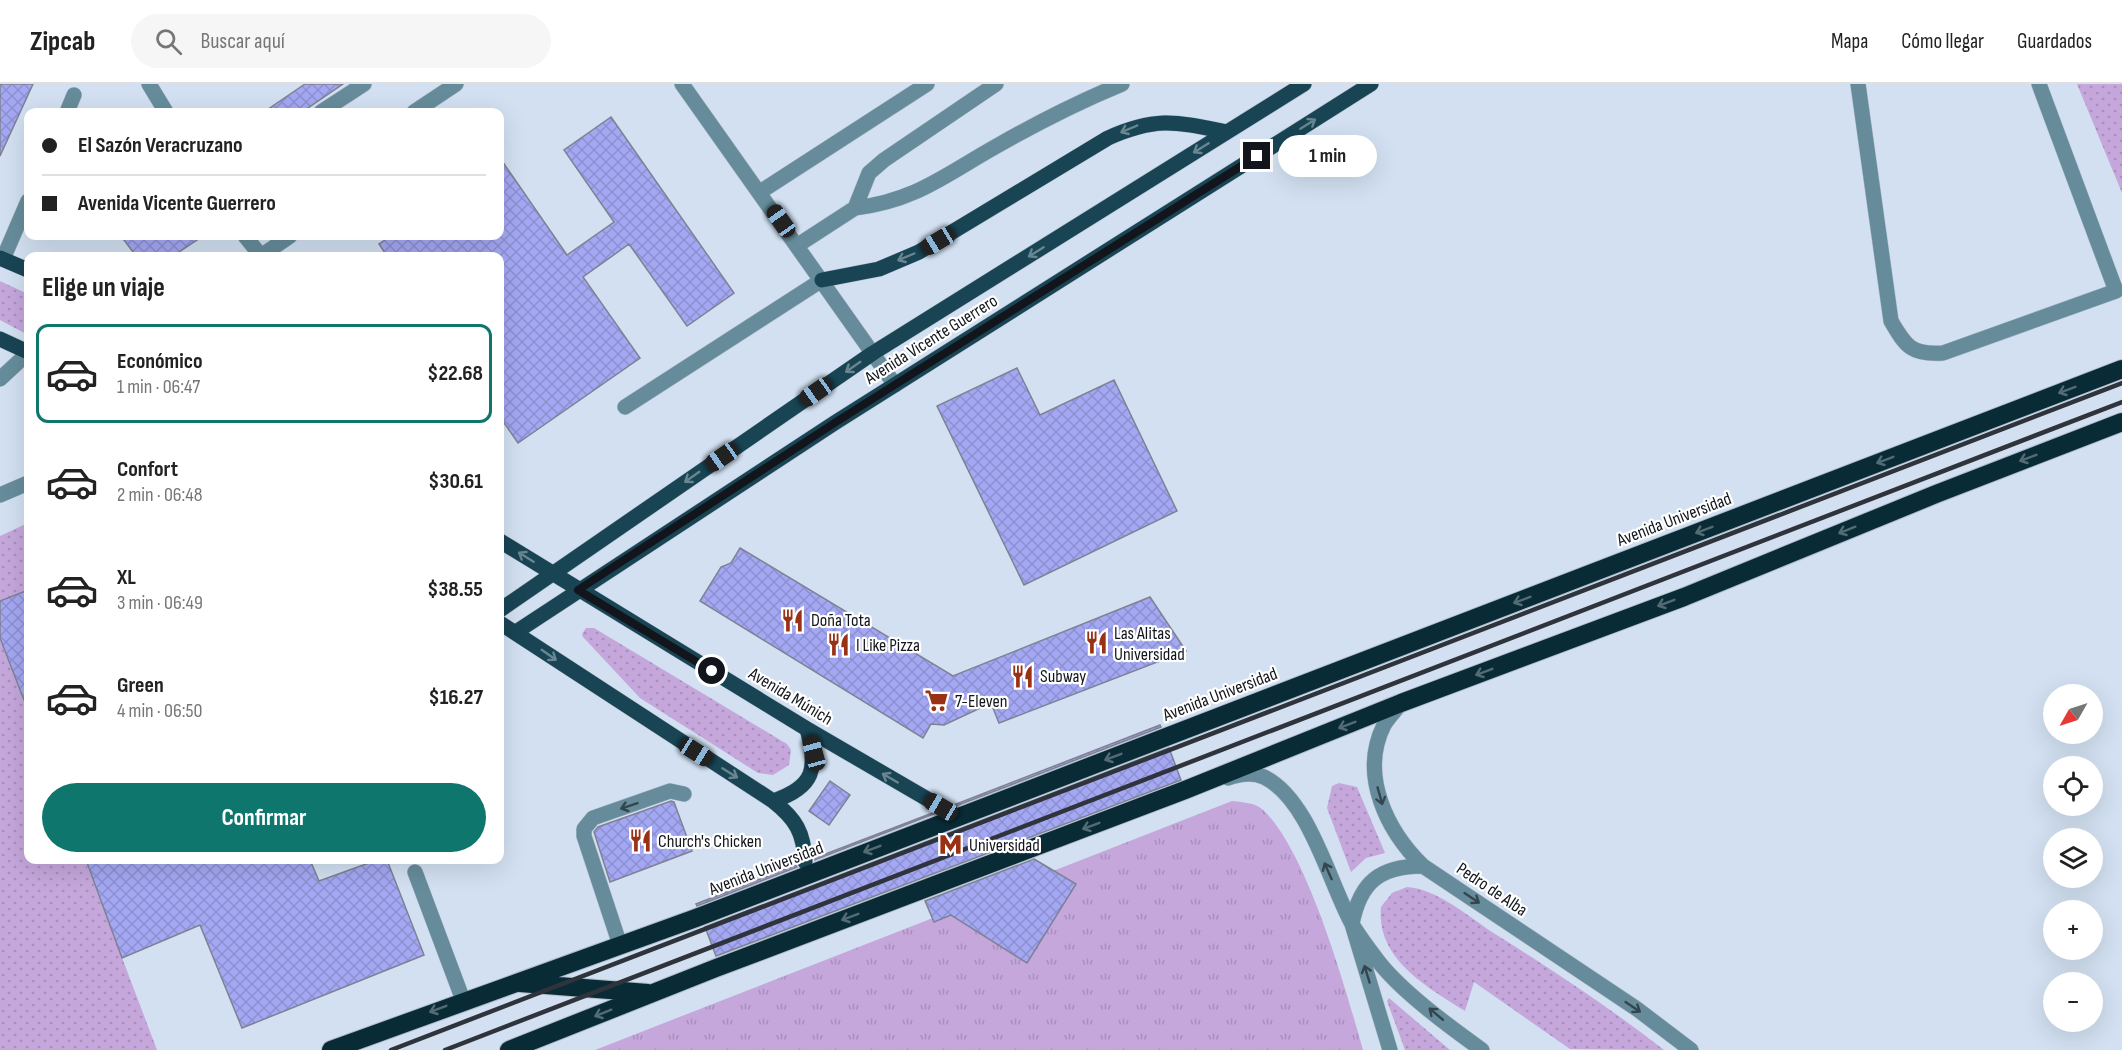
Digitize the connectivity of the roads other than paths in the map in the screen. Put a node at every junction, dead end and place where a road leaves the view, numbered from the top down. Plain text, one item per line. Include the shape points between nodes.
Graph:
1 (148, 84) edge
2 (364, 84) edge
3 (456, 84) edge
4 (682, 84) edge
5 (927, 84) edge
6 (996, 84) edge
7 (1122, 84) edge
8 (1304, 84) edge
9 (1371, 84) edge
10 (1858, 84) edge
11 (2039, 84) edge
12 (74, 95) dead end
13 (68, 108) edge
14 (163, 108) edge
15 (327, 108) edge
16 (420, 108) edge
17 (1227, 132) junction
18 (760, 192) junction
19 (855, 208) junction
20 (24, 210) edge
21 (248, 240) edge
22 (284, 240) edge
23 (798, 245) junction
24 (258, 252) edge
25 (267, 252) edge
26 (2, 259) edge
27 (24, 268) edge
28 (822, 280) junction
29 (2119, 290) edge
30 (0, 339) edge
31 (24, 351) edge
32 (873, 353) junction
33 (24, 357) edge
34 (2122, 369) edge
35 (0, 379) edge
36 (895, 385) junction
37 (625, 407) dead end
38 (2122, 422) edge
39 (24, 485) edge
40 (0, 495) edge
41 (504, 544) edge
42 (552, 574) junction
43 (578, 590) junction
44 (504, 607) edge
45 (504, 625) edge
46 (516, 632) junction
47 (1401, 703) junction
48 (807, 729) junction
49 (1185, 790) junction
50 (684, 794) dead end
51 (773, 801) junction
52 (941, 807) dead end
53 (805, 862) dead end
54 (1423, 866) junction
55 (415, 872) dead end
56 (1352, 924) junction
57 (620, 945) junction
58 (513, 982) junction
59 (653, 993) junction
60 (463, 1000) junction
61 (331, 1050) edge
62 (509, 1050) edge
63 (1390, 1050) edge
64 (1482, 1050) edge
65 (1691, 1050) edge

1 - 14 street
2 - 15 street
3 - 16 street
4 - 18 street
5 - 18 street
6 - 19 street via 869,173
7 - 19 street via 1049,117 924,190 882,205
8 - 17 main road, Avenida Vicente Guerrero
36 -> 9 main road, Avenida Vicente Guerrero
10 - 29 street via 1891,321 1908,346 1916,352 1942,353
11 - 29 street
12 - 13 street
17 -> 28 main road via 1161,121 1136,125 918,252 879,269
17 -> 32 main road, Avenida Vicente Guerrero
18 - 23 street
19 - 23 street
20 - 26 street
21 - 24 street
22 - 25 street
23 - 28 street
26 - 27 main road
28 - 32 street
28 - 37 street
30 - 31 main road
32 - 36 street
32 -> 42 main road, Avenida Vicente Guerrero
33 - 35 street
34 -> 57 highway, Avenida Universidad
36 - 43 main road, Avenida Vicente Guerrero
38 -> 47 highway via 1684,597
39 - 40 street
42 -> 41 main road, Avenida Múnich
42 - 43 main road, Avenida Múnich
42 - 44 main road, Avenida Vicente Guerrero
43 - 46 main road, Avenida Vicente Guerrero
43 - 48 main road, Avenida Múnich
45 - 46 main road
46 -> 51 main road via 620,704
47 -> 49 highway
47 -> 54 street, Pedro de Alba via 1384,725 1374,774 1395,833
48 - 51 main road via 814,764 810,776 791,795
52 -> 48 main road, Avenida Múnich
56 -> 49 street via 1308,828 1277,786 1262,776 1243,774
49 -> 59 highway
50 -> 57 street via 670,791 593,818 584,829
51 - 53 main road via 798,825
54 - 56 street via 1393,868 1372,881 1356,903
54 -> 65 street, Pedro de Alba
55 - 60 street
63 -> 56 street
64 -> 56 street via 1392,976
57 - 58 highway, Avenida Universidad
58 - 59 highway
58 - 60 highway, Avenida Universidad
59 -> 62 highway
60 -> 61 highway, Avenida Universidad

